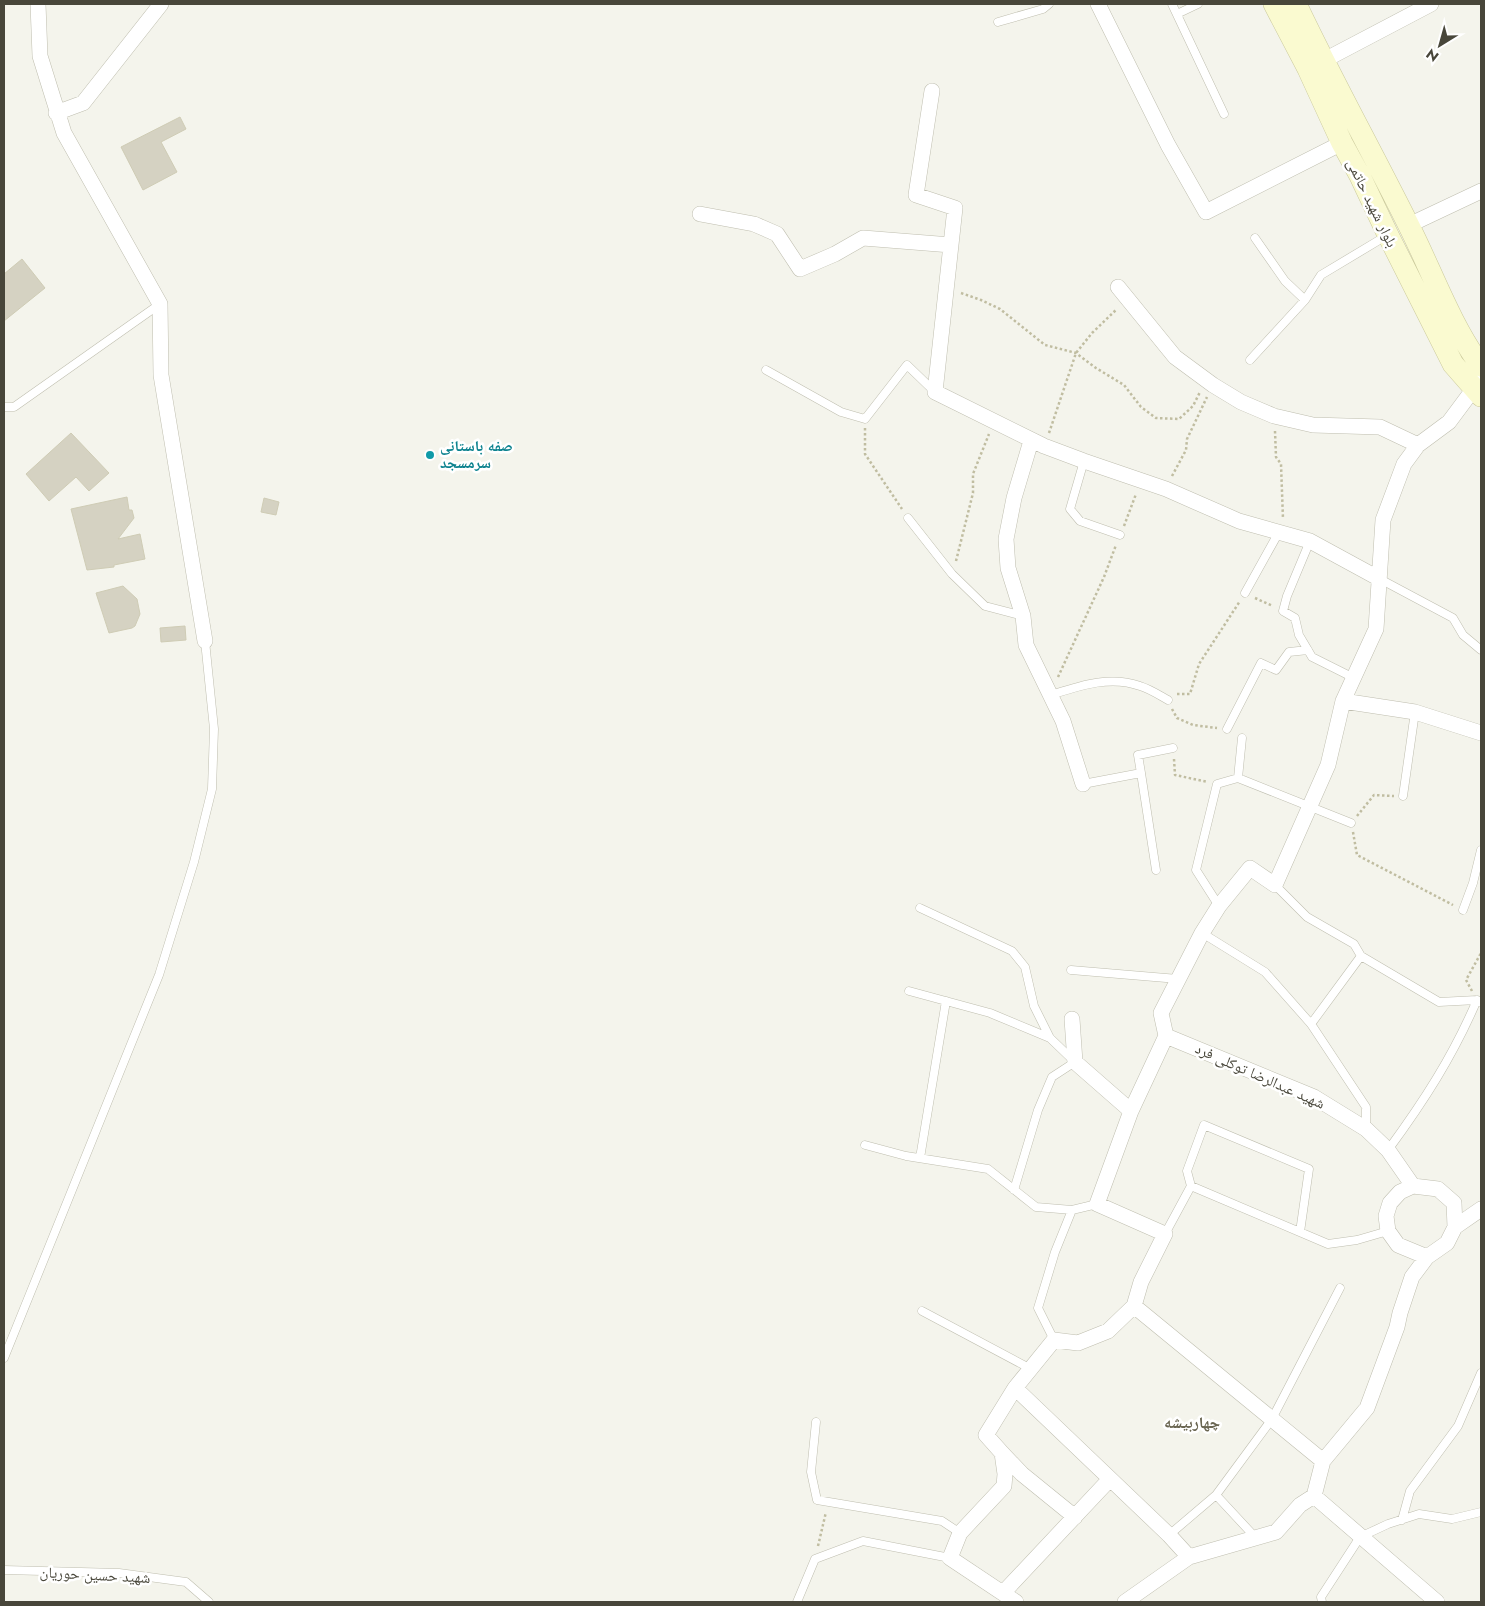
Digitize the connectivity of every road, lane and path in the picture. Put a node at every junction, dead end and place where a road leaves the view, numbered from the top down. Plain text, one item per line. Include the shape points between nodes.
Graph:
1 (38, 4) edge
2 (161, 4) edge
3 (1048, 4) edge
4 (1098, 4) edge
5 (1172, 4) edge
6 (1198, 4) edge
7 (1274, 4) edge
8 (1296, 4) edge
9 (1430, 4) edge
10 (1178, 14) junction
11 (998, 22) dead end
12 (1316, 65) junction
13 (932, 91) dead end
14 (56, 113) junction
15 (1224, 114) dead end
16 (1342, 143) junction
17 (1481, 191) edge
18 (700, 214) dead end
19 (1409, 225) junction
20 (1388, 235) junction
21 (1255, 238) dead end
22 (951, 245) junction
23 (946, 288) junction
24 (1123, 293) joint
25 (1306, 300) junction
26 (160, 304) junction
27 (1076, 353) junction
28 (1250, 360) dead end
29 (1481, 366) edge
30 (766, 370) dead end
31 (1209, 382) junction
32 (1479, 388) edge
33 (935, 392) junction
34 (4, 407) edge
35 (1274, 416) junction
36 (865, 419) junction
37 (994, 422) junction
38 (1038, 443) junction
39 (1418, 445) junction
40 (1084, 461) junction
41 (1142, 481) junction
42 (1166, 489) junction
43 (908, 518) joint
44 (1279, 532) junction
45 (1120, 535) junction
46 (1310, 541) junction
47 (952, 574) junction
48 (1378, 578) junction
49 (1245, 593) junction
50 (1283, 611) junction
51 (1023, 616) junction
52 (205, 641) joint
53 (1308, 650) junction
54 (1481, 650) edge
55 (1354, 678) junction
56 (1051, 696) junction
57 (1168, 700) junction
58 (1343, 701) junction
59 (1415, 712) junction
60 (1227, 729) joint
61 (1481, 733) edge
62 (1242, 738) dead end
63 (1173, 748) joint
64 (1141, 773) junction
65 (1238, 778) junction
66 (1083, 784) joint
67 (1216, 784) junction
68 (1403, 796) joint
69 (1310, 805) junction
70 (1351, 823) junction
71 (1481, 850) edge
72 (1156, 870) dead end
73 (1275, 885) junction
74 (1477, 885) edge
75 (1219, 906) junction
76 (920, 908) dead end
77 (1463, 910) joint
78 (1202, 934) junction
79 (1481, 953) edge
80 (1360, 956) junction
81 (1071, 970) dead end
82 (1178, 979) junction
83 (909, 991) dead end
84 (946, 1001) junction
85 (1479, 1002) edge
86 (1072, 1018) dead end
87 (1311, 1024) junction
88 (1166, 1036) junction
89 (1050, 1038) junction
90 (1075, 1062) junction
91 (1131, 1111) junction
92 (1366, 1129) junction
93 (865, 1145) dead end
94 (1388, 1150) junction
95 (920, 1158) junction
96 (1191, 1186) junction
97 (1413, 1186) junction
98 (1014, 1190) junction
99 (1097, 1204) junction
100 (1481, 1209) edge
101 (1072, 1210) junction
102 (1455, 1227) junction
103 (1388, 1231) junction
104 (1300, 1232) junction
105 (1165, 1234) junction
106 (1426, 1257) junction
107 (1340, 1288) dead end
108 (1134, 1306) junction
109 (922, 1311) dead end
110 (1054, 1340) junction
111 (4, 1358) edge
112 (1031, 1368) junction
113 (1481, 1373) edge
114 (1016, 1388) junction
115 (1272, 1419) junction
116 (816, 1422) dead end
117 (1002, 1453) junction
118 (1323, 1461) junction
119 (1110, 1478) junction
120 (1216, 1495) junction
121 (1314, 1496) junction
122 (829, 1502) junction
123 (1481, 1512) edge
124 (1075, 1517) junction
125 (1402, 1520) junction
126 (960, 1532) junction
127 (1169, 1535) junction
128 (1255, 1537) junction
129 (1360, 1537) junction
130 (1189, 1557) junction
131 (950, 1558) junction
132 (815, 1560) junction
133 (4, 1570) edge
134 (1003, 1593) junction
135 (209, 1602) edge
136 (797, 1602) edge
137 (1016, 1602) edge
138 (1125, 1602) edge
139 (1322, 1602) edge
140 (1437, 1602) edge

1 - 14 street via 40,56
2 - 14 street via 83,103
3 - 11 lane via 1043,9
4 - 16 street via 1206,212
5 - 10 lane
6 - 10 lane
7 - 12 main road, بلوار شهید حاتمی
8 - 12 main road, بلوار شهید حاتمی
9 - 12 street
10 - 15 lane
12 - 16 main road, بلوار شهید حاتمی
12 - 19 main road, بلوار شهید حاتمی
13 - 22 street via 916,195 955,208
14 - 26 street via 64,133
16 - 20 main road, بلوار شهید حاتمی
17 - 19 street
18 - 22 street via 754,224 777,234 800,269 863,238
19 - 29 main road, بلوار شهید حاتمی via 1450,312
20 - 25 lane via 1321,275
20 - 32 main road, بلوار شهید حاتمی via 1453,364
21 - 25 lane via 1285,281
22 - 23 street
23 - 27 path via 1000,309 1045,345
23 - 33 street
24 - 27 path
24 - 31 street via 1175,357
25 - 28 lane
26 - 34 lane via 14,407
26 - 52 street via 161,375
27 - 31 path via 1124,385 1141,407 1156,418 1179,420
27 - 38 path
30 - 36 lane via 841,412
31 - 35 street via 1241,402
31 - 42 path via 1187,439 1186,450
32 - 39 street via 1448,422
33 - 36 lane via 908,365
33 - 37 street
35 - 39 street via 1313,425 1380,427
35 - 44 path via 1276,458 1281,464 1283,524
36 - 43 path via 865,454
37 - 38 street
37 - 47 path via 973,474 973,493
38 - 40 street
38 - 51 street via 1014,498 1006,539 1008,568
39 - 48 street via 1404,464 1384,520
40 - 41 street
40 - 45 lane via 1070,509 1080,521
41 - 42 street
41 - 45 path
42 - 44 street via 1239,521
43 - 47 lane
44 - 46 street
44 - 49 lane
45 - 56 path
46 - 48 street
46 - 50 lane
47 - 51 lane via 985,606
48 - 54 lane via 1453,618 1463,635
48 - 55 street via 1376,629
49 - 50 path
49 - 57 path via 1198,664 1190,694 1176,694
50 - 53 lane via 1295,618 1299,635
51 - 56 street via 1026,645
52 - 111 lane via 214,729 212,789 194,862 159,975
53 - 55 lane via 1312,657
53 - 60 lane via 1288,652 1276,670 1261,662
55 - 58 street
56 - 57 lane via 1088,684 1112,681 1139,685
56 - 66 street via 1063,721
57 - 60 path via 1177,718
58 - 59 street
58 - 69 street via 1328,765
59 - 61 street
59 - 68 lane
62 - 65 lane
63 - 64 lane via 1138,755
63 - 67 path via 1175,775
64 - 66 lane
64 - 72 lane
65 - 67 lane
65 - 69 lane
67 - 75 lane via 1196,870
68 - 70 path via 1374,795
69 - 70 lane
69 - 73 street
70 - 77 path via 1356,855
71 - 74 lane
73 - 75 street via 1250,868
73 - 80 lane via 1307,917 1354,944
74 - 77 lane
75 - 78 street
76 - 89 lane via 1012,950 1025,967 1034,1006
78 - 82 street
78 - 87 lane via 1265,972
79 - 85 path via 1466,980
80 - 85 lane via 1439,1002
80 - 87 lane
81 - 82 lane
82 - 88 street via 1161,1012
83 - 84 lane
84 - 89 lane via 990,1013
84 - 95 lane
85 - 94 lane via 1444,1067
86 - 90 street
87 - 92 lane via 1366,1107
88 - 91 street
88 - 92 street, شهید عبدالرضا توکلی فرد via 1314,1097
89 - 90 lane
90 - 91 street
90 - 98 lane via 1052,1077 1038,1110
91 - 99 street
92 - 94 street, شهید عبدالرضا توکلی فرد
93 - 95 lane
94 - 97 street, شهید عبدالرضا توکلی فرد
95 - 98 lane via 988,1169
96 - 104 lane
96 - 104 lane via 1187,1171 1204,1125 1309,1169
96 - 105 lane
97 - 102 street via 1438,1189 1454,1203
97 - 103 street via 1400,1192 1390,1203 1386,1216
98 - 101 lane via 1036,1207
99 - 101 lane
99 - 105 street
100 - 102 street
101 - 110 lane via 1038,1308
102 - 106 street via 1447,1243
103 - 104 lane via 1328,1244
103 - 106 street via 1398,1245
105 - 108 street via 1141,1282
106 - 118 street via 1412,1277 1367,1408
107 - 115 lane
108 - 110 street via 1108,1332 1078,1343
108 - 115 street
109 - 112 lane
110 - 112 street
112 - 114 street
113 - 125 lane via 1458,1426 1410,1491
114 - 117 street via 986,1435
114 - 119 street
115 - 118 street
115 - 120 lane
116 - 122 lane via 811,1472 817,1500
117 - 124 street via 1022,1474
117 - 126 street via 1004,1486
118 - 121 street
119 - 124 street
119 - 127 street
120 - 127 lane
120 - 128 lane
121 - 128 street via 1300,1505 1276,1532
121 - 129 street
122 - 126 lane via 942,1521
122 - 132 path
123 - 125 lane via 1452,1519 1419,1514
124 - 134 street
125 - 129 lane
126 - 131 street
127 - 130 street
128 - 130 street
129 - 139 lane via 1321,1597
129 - 140 street
130 - 138 street
131 - 132 lane via 862,1541
131 - 134 street
132 - 136 lane
133 - 135 lane, شهید حسین حوریان via 119,1573 186,1582
134 - 137 street

